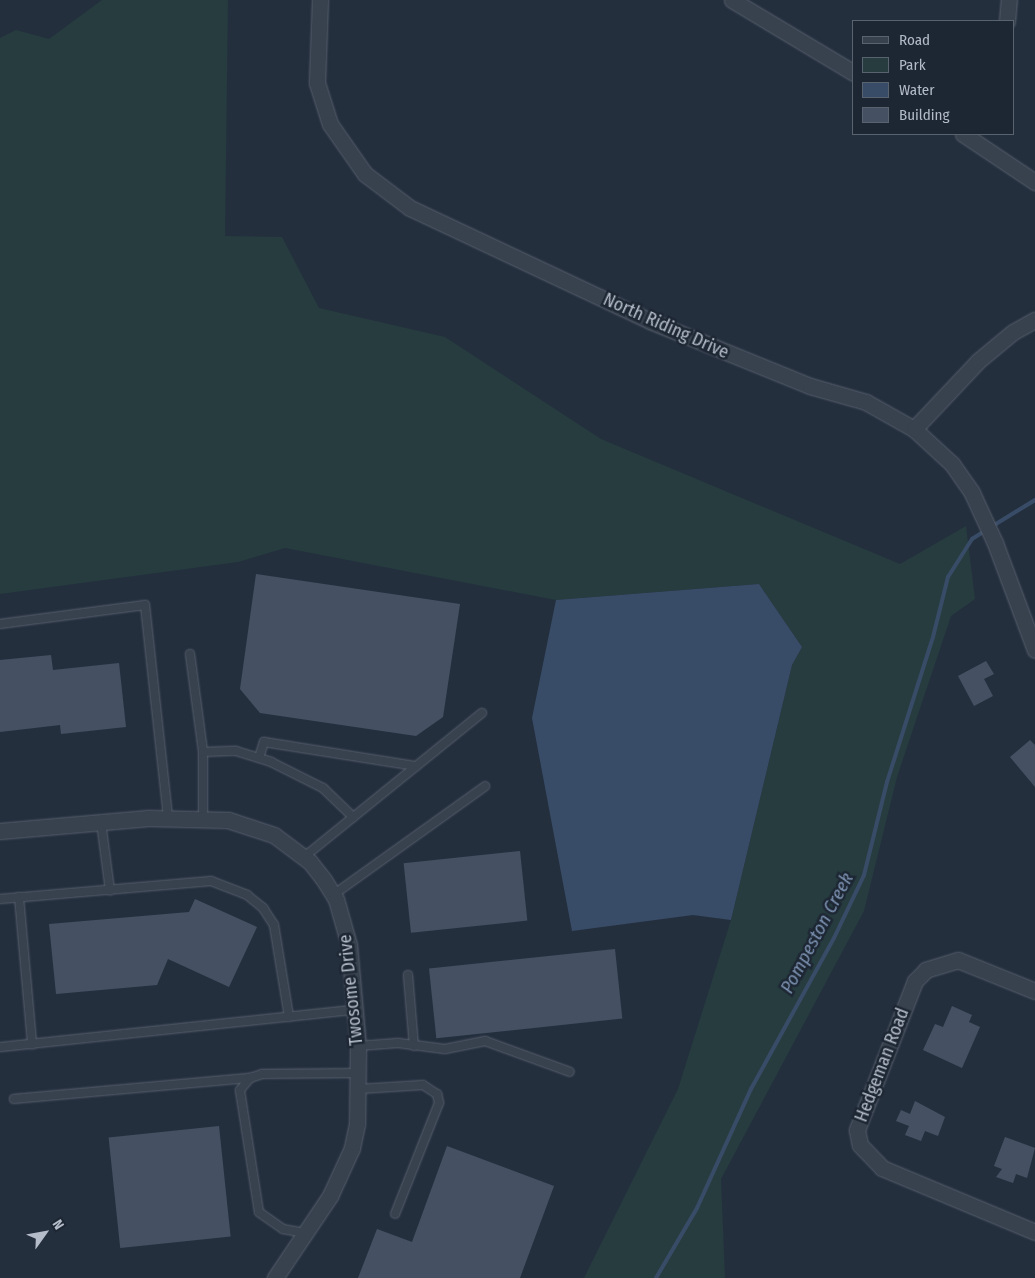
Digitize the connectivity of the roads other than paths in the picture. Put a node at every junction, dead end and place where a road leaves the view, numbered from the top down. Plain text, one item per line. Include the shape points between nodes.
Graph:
1 (320, 0) edge
2 (732, 0) edge
3 (1009, 0) edge
4 (1007, 20) edge
5 (852, 72) edge
6 (967, 135) edge
7 (981, 138) edge
8 (1035, 182) edge
9 (1035, 320) edge
10 (914, 429) junction
11 (0, 624) edge
12 (1034, 646) edge
13 (190, 654) dead end
14 (482, 713) dead end
15 (203, 752) junction
16 (259, 758) junction
17 (416, 766) junction
18 (485, 786) dead end
19 (203, 816) junction
20 (168, 817) junction
21 (353, 817) junction
22 (101, 822) junction
23 (0, 831) edge
24 (304, 857) junction
25 (110, 890) junction
26 (333, 895) junction
27 (19, 897) junction
28 (0, 899) edge
29 (408, 975) dead end
30 (1035, 991) edge
31 (355, 1010) junction
32 (289, 1017) junction
33 (32, 1044) junction
34 (358, 1046) junction
35 (414, 1046) junction
36 (0, 1048) edge
37 (570, 1072) dead end
38 (359, 1073) junction
39 (250, 1078) junction
40 (359, 1089) junction
41 (14, 1099) dead end
42 (395, 1214) dead end
43 (1035, 1232) edge
44 (306, 1233) junction
45 (275, 1278) edge

1 - 10 street, North Riding Drive via 317,83 330,124 349,157 387,193 410,208 650,321 810,386 866,402
2 - 5 street
3 - 4 street
6 - 7 street
7 - 8 street
9 - 10 street via 1013,332 978,361
10 - 12 street, North Riding Drive via 952,464 972,493 995,543
11 - 20 lane via 144,605
13 - 15 lane
14 - 17 lane
15 - 16 lane via 236,751
15 - 19 lane
16 - 17 lane via 264,742
16 - 21 lane via 323,788
17 - 21 lane
18 - 26 lane
19 - 20 street, Twosome Drive
19 - 24 street, Twosome Drive via 259,829
20 - 22 street, Twosome Drive
21 - 24 lane
22 - 23 street, Twosome Drive
22 - 25 lane
24 - 26 street, Twosome Drive
25 - 27 lane
25 - 32 lane via 211,881 247,894 263,908 274,925
26 - 31 street, Twosome Drive via 348,945
27 - 28 lane
27 - 33 lane
29 - 35 lane
30 - 43 street, Hedgeman Road via 958,960 926,970 915,981 857,1130 860,1145 882,1168
31 - 32 lane
31 - 34 street, Twosome Drive
32 - 33 lane
33 - 36 lane
34 - 35 lane via 398,1043
34 - 38 street, Twosome Drive
35 - 37 lane via 445,1049 485,1041
38 - 39 lane via 262,1074
38 - 40 street, Twosome Drive
39 - 41 lane
39 - 44 lane via 240,1090 259,1212 283,1228
40 - 42 lane via 423,1085 437,1094 439,1103
40 - 44 street, Twosome Drive via 352,1148 334,1188
44 - 45 street, Twosome Drive

